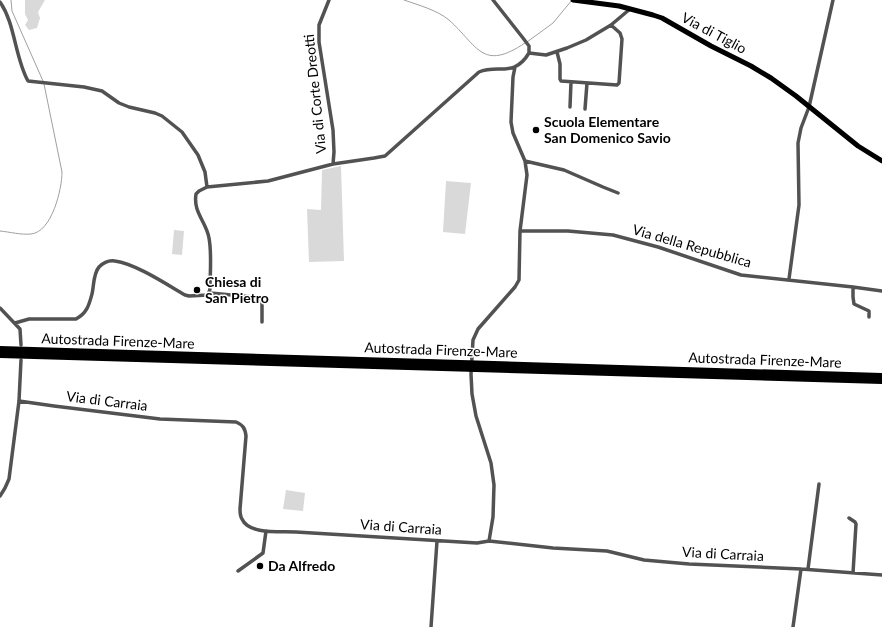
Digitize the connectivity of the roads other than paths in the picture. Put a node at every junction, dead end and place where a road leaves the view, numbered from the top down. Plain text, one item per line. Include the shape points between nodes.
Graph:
1 (329, 0) edge
2 (493, 0) edge
3 (575, 0) edge
4 (620, 0) edge
5 (833, 0) edge
6 (0, 2) edge
7 (619, 6) junction
8 (630, 9) junction
9 (611, 25) junction
10 (557, 52) junction
11 (528, 53) junction
12 (516, 67) junction
13 (572, 82) junction
14 (586, 83) junction
15 (570, 107) dead end
16 (809, 107) junction
17 (585, 109) dead end
18 (882, 161) edge
19 (525, 162) junction
20 (333, 164) junction
21 (207, 187) junction
22 (618, 193) dead end
23 (520, 231) junction
24 (789, 279) junction
25 (853, 287) junction
26 (882, 291) edge
27 (210, 293) junction
28 (0, 308) edge
29 (869, 317) dead end
30 (262, 322) dead end
31 (15, 323) junction
32 (21, 345) dead end
33 (0, 349) edge
34 (0, 355) edge
35 (20, 360) dead end
36 (882, 376) edge
37 (882, 382) edge
38 (19, 401) junction
39 (819, 484) dead end
40 (0, 496) edge
41 (849, 518) dead end
42 (266, 531) junction
43 (437, 541) junction
44 (489, 541) junction
45 (801, 569) junction
46 (808, 569) junction
47 (238, 571) dead end
48 (854, 573) junction
49 (882, 575) edge
50 (431, 627) edge
51 (793, 627) edge

1 - 20 street, Via di Corte Dreotti via 319,25 319,42 333,130
2 - 11 street via 523,38 528,46
3 - 7 main road, Via di Tiglio
4 - 7 street
5 - 16 street
6 - 21 street via 30,82 102,91 119,103 155,113 187,136 198,154 205,172
7 - 8 main road, Via di Tiglio
8 - 9 street
8 - 16 main road, Via di Tiglio via 662,18 751,66
9 - 10 street via 586,40
9 - 14 street via 620,33 622,39 619,83
10 - 11 street via 543,55
10 - 13 street via 560,79
11 - 12 street
12 - 19 street via 513,77 511,122
12 - 20 street via 479,72 385,156
13 - 14 street
13 - 15 street
14 - 17 street
16 - 18 main road, Via di Tiglio via 858,146
16 - 24 street via 798,143 799,205
19 - 22 street via 564,170
19 - 23 street via 527,175
20 - 21 street via 268,181
21 - 27 street via 196,194 195,200 210,244
23 - 24 street, Via della Repubblica via 568,231 613,235 658,246 741,275
23 - 44 street via 518,280 515,287 478,329 473,340 472,394 491,463 494,485
24 - 25 street, Via della Repubblica
25 - 26 street, Via della Repubblica
25 - 29 street via 854,304 869,311
27 - 30 street via 257,298 262,301
27 - 31 street via 205,296 185,295 124,263 108,261 98,269 90,302 82,316 76,319 29,319
28 - 31 street
31 - 32 street via 20,329
33 - 36 highway, Autostrada Firenze-Mare
34 - 37 highway, Autostrada Firenze-Mare
35 - 38 street
38 - 40 street via 9,479
38 - 42 street, Via di Carraia via 160,418 242,424 246,436 240,509 242,519 247,525
39 - 46 street
41 - 48 street via 856,524
42 - 43 street, Via di Carraia
42 - 47 street via 263,553
43 - 44 street, Via di Carraia
43 - 50 street
44 - 45 street, Via di Carraia via 606,551 644,560
45 - 46 street, Via di Carraia
45 - 51 street
46 - 48 street, Via di Carraia
48 - 49 street, Via di Carraia

